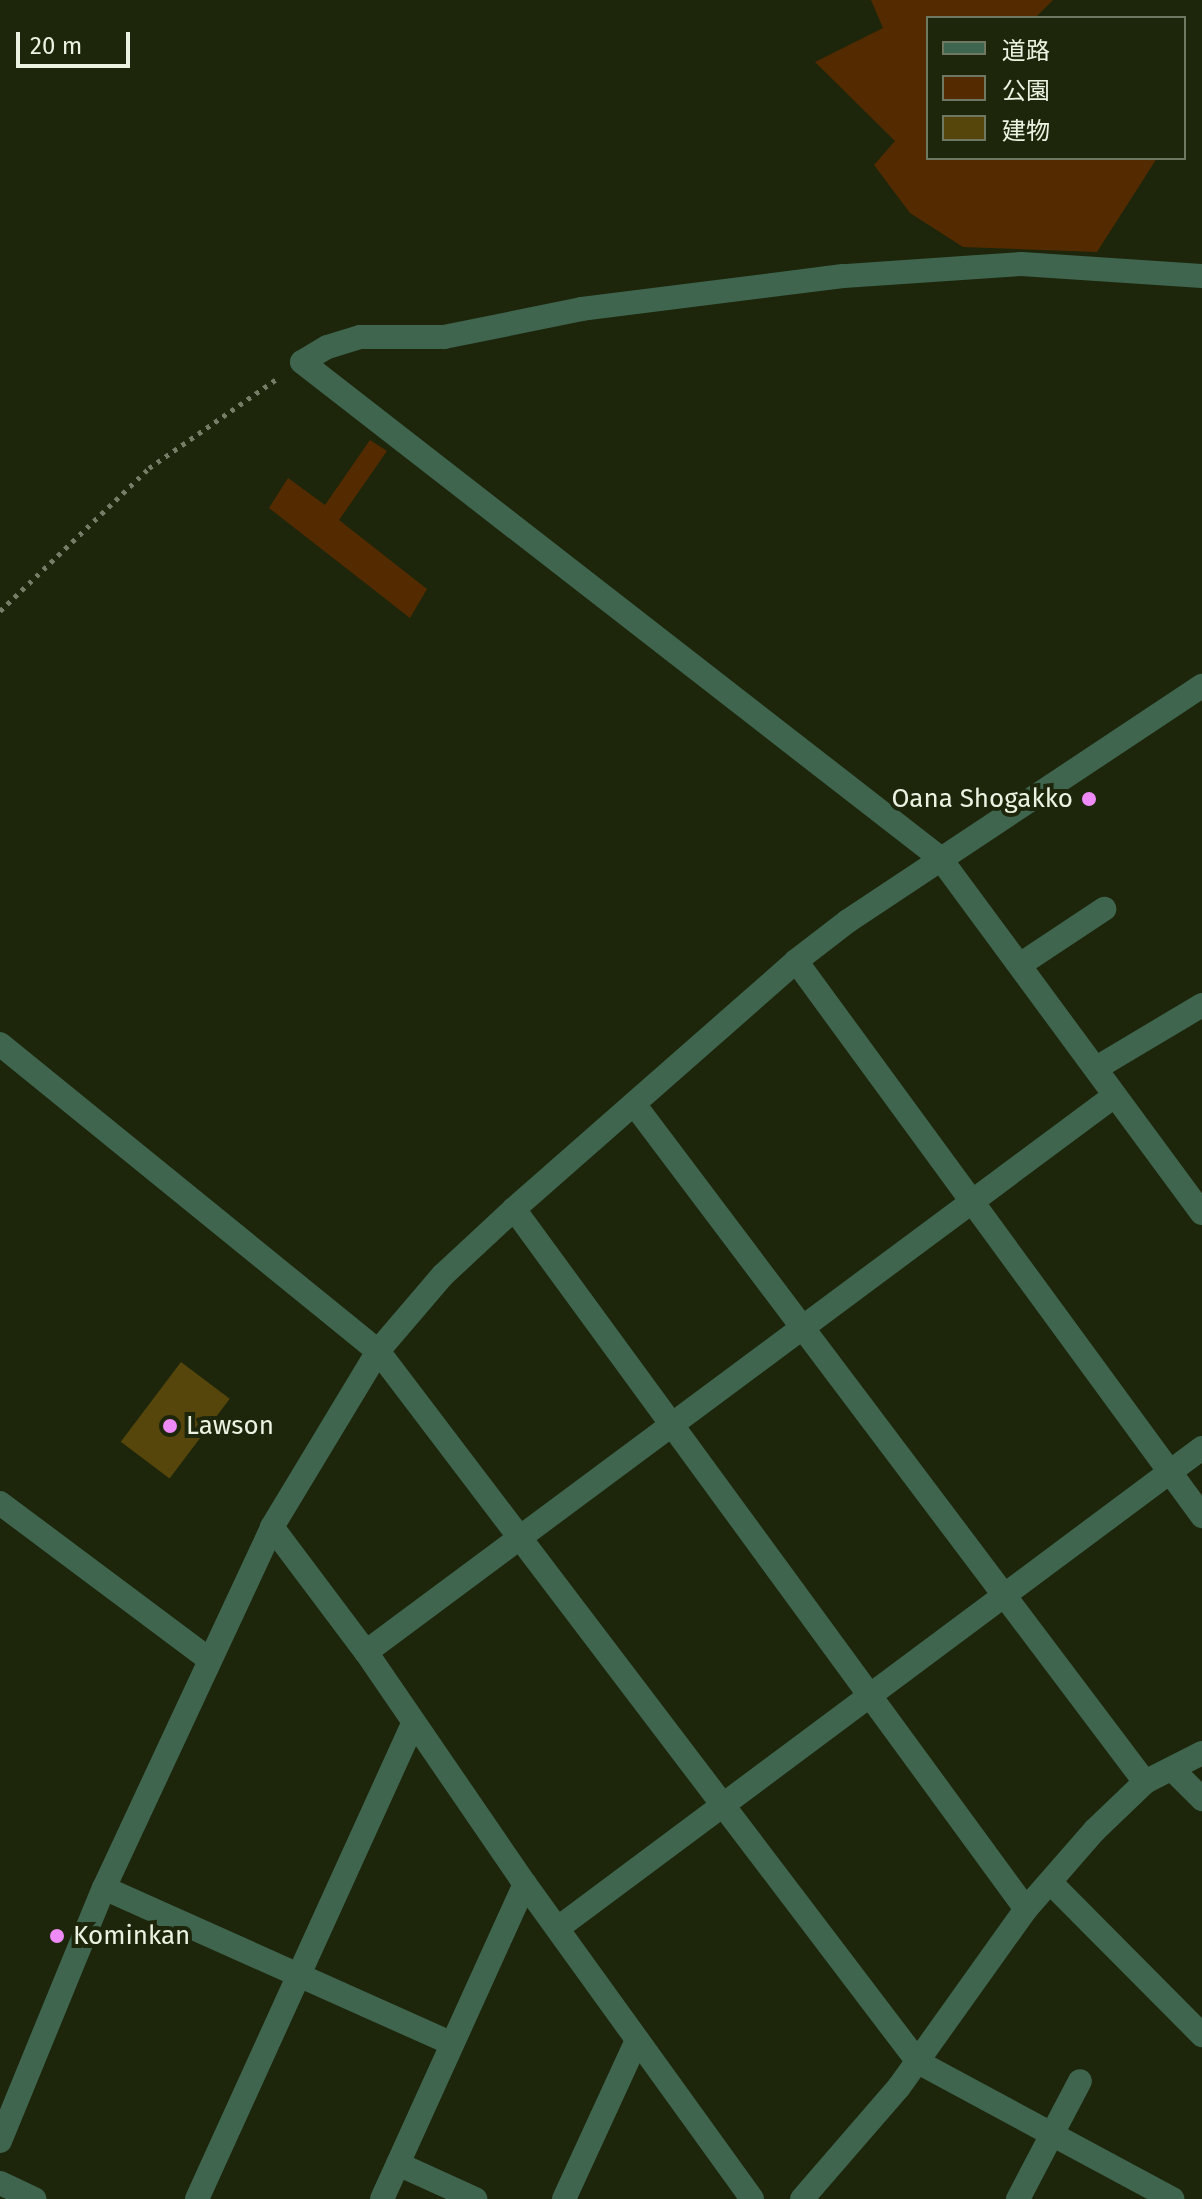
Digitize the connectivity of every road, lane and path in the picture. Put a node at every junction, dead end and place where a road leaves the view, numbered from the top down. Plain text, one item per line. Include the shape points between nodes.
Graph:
1 (1202, 276) edge
2 (302, 362) junction
3 (0, 611) edge
4 (1202, 686) edge
5 (940, 858) junction
6 (1104, 909) dead end
7 (796, 961) junction
8 (1021, 964) junction
9 (1202, 1005) edge
10 (0, 1044) edge
11 (1098, 1067) junction
12 (1114, 1096) junction
13 (634, 1104) junction
14 (973, 1201) junction
15 (1200, 1205) edge
16 (514, 1209) junction
17 (806, 1327) junction
18 (378, 1351) junction
19 (673, 1427) junction
20 (1202, 1448) edge
21 (1170, 1472) junction
22 (0, 1503) edge
23 (1202, 1516) edge
24 (272, 1527) junction
25 (523, 1539) junction
26 (1007, 1596) junction
27 (366, 1652) junction
28 (210, 1660) junction
29 (869, 1695) junction
30 (413, 1724) junction
31 (1202, 1753) edge
32 (1174, 1771) junction
33 (1145, 1782) junction
34 (1202, 1799) edge
35 (724, 1808) junction
36 (1050, 1882) junction
37 (525, 1884) junction
38 (104, 1888) junction
39 (1026, 1909) junction
40 (558, 1928) junction
41 (301, 1977) junction
42 (1202, 2035) edge
43 (637, 2040) junction
44 (451, 2043) junction
45 (918, 2062) junction
46 (1080, 2081) dead end
47 (1053, 2136) junction
48 (0, 2141) edge
49 (398, 2164) junction
50 (0, 2183) edge
51 (35, 2199) edge
52 (197, 2199) edge
53 (382, 2199) edge
54 (475, 2199) edge
55 (564, 2199) edge
56 (752, 2199) edge
57 (802, 2199) edge
58 (1018, 2199) edge
59 (1172, 2199) edge

1 - 2 street via 1008,264 843,276 582,309 444,337 360,337
2 - 3 path via 149,468
2 - 5 street
4 - 5 street
5 - 7 street
5 - 8 street
6 - 8 street
7 - 13 street
7 - 14 street
8 - 11 street
9 - 11 street
10 - 18 street
11 - 12 street
12 - 14 street
12 - 15 street
13 - 16 street
13 - 17 street
14 - 17 street
14 - 21 street
16 - 18 street via 443,1275
16 - 19 street
17 - 19 street
17 - 26 street
18 - 24 street
18 - 25 street
19 - 25 street
19 - 29 street
20 - 21 street
21 - 23 street
21 - 26 street
22 - 28 street
24 - 27 street
24 - 28 street
25 - 27 street
25 - 35 street
26 - 29 street
26 - 33 street
27 - 30 street
28 - 38 street
29 - 35 street
29 - 39 street
30 - 37 street
30 - 41 street
31 - 32 street
32 - 33 street
32 - 34 street
33 - 36 street
35 - 40 street
35 - 45 street
36 - 39 street
36 - 42 street
37 - 40 street
37 - 44 street
38 - 41 street
38 - 48 street
39 - 45 street
40 - 43 street
41 - 44 street
41 - 52 street
43 - 55 street
43 - 56 street
44 - 49 street
45 - 47 street
45 - 57 street
46 - 47 street
47 - 58 street
47 - 59 street
49 - 53 street
49 - 54 street
50 - 51 street

